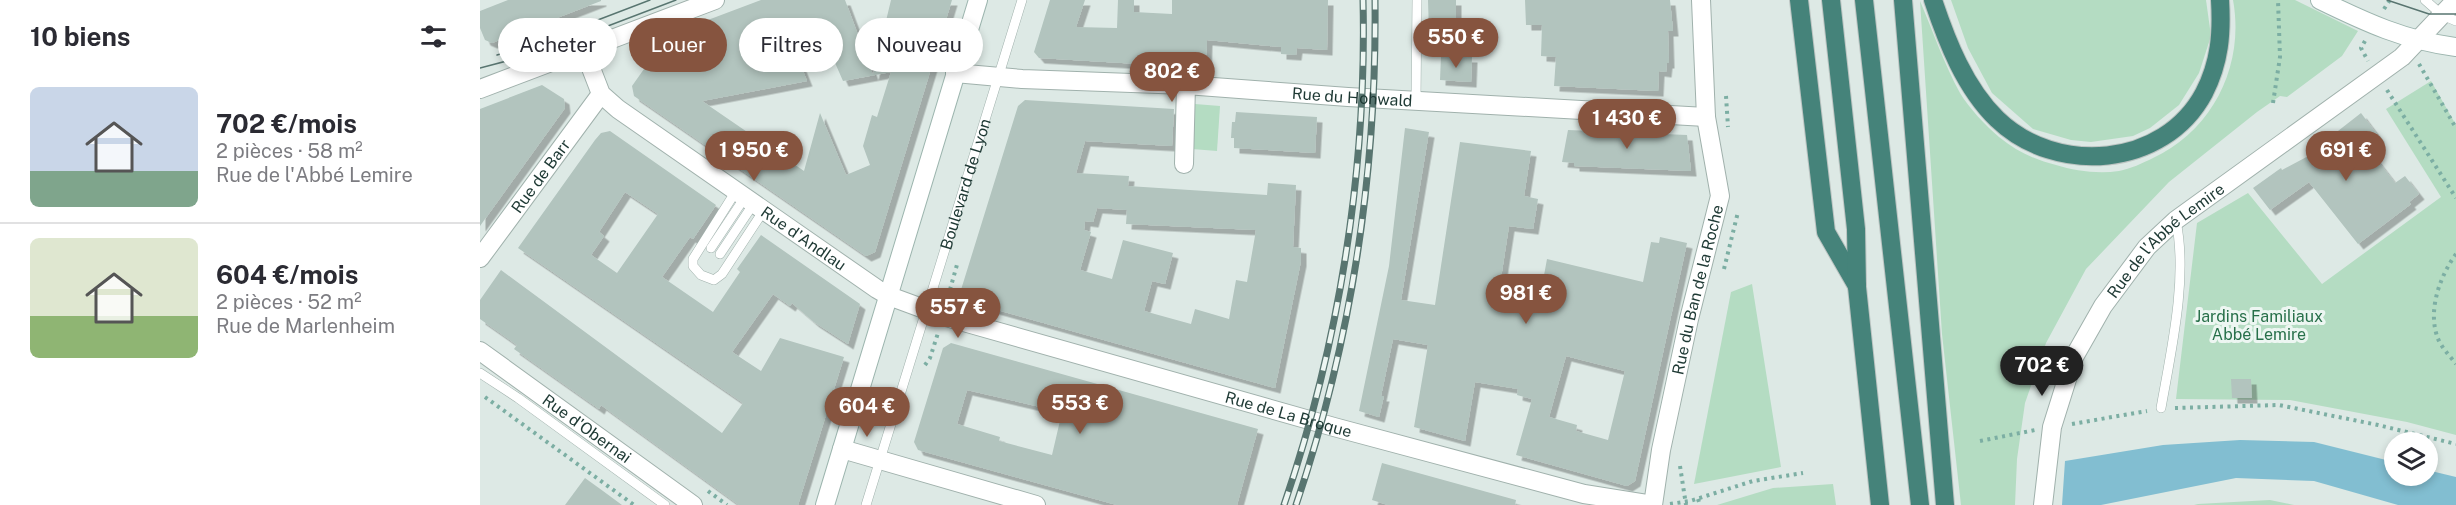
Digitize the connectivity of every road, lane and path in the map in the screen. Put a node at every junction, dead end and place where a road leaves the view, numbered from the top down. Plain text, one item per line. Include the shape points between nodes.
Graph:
1 (715, 0) edge
2 (978, 0) edge
3 (1022, 0) edge
4 (1417, 0) edge
5 (1701, 0) edge
6 (1799, 0) edge
7 (1831, 0) edge
8 (1864, 0) edge
9 (1903, 0) edge
10 (1933, 0) edge
11 (2220, 0) edge
12 (2278, 0) edge
13 (2320, 0) edge
14 (2425, 0) edge
15 (2456, 0) edge
16 (2449, 18) edge
17 (617, 37) edge
18 (2455, 47) edge
19 (2411, 50) junction
20 (525, 72) edge
21 (592, 72) edge
22 (955, 73) junction
23 (2377, 75) junction
24 (998, 77) junction
25 (1186, 85) junction
26 (480, 89) edge
27 (601, 94) junction
28 (1416, 100) junction
29 (2273, 103) dead end
30 (1706, 117) junction
31 (2456, 128) edge
32 (1184, 164) dead end
33 (2456, 198) edge
34 (749, 201) junction
35 (2176, 220) junction
36 (715, 251) dead end
37 (2456, 254) edge
38 (480, 258) edge
39 (1857, 287) junction
40 (889, 296) junction
41 (926, 310) junction
42 (480, 351) edge
43 (2456, 364) edge
44 (480, 373) edge
45 (480, 393) edge
46 (2161, 408) junction
47 (2052, 427) junction
48 (1980, 441) dead end
49 (2456, 444) edge
50 (842, 449) junction
51 (881, 461) junction
52 (1803, 473) dead end
53 (1698, 499) junction
54 (634, 505) edge
55 (665, 505) edge
56 (693, 505) edge
57 (825, 505) edge
58 (866, 505) edge
59 (1036, 505) edge
60 (1653, 505) edge
61 (1665, 505) edge
62 (1700, 505) edge
63 (1880, 505) edge
64 (1920, 505) edge
65 (1945, 505) edge
66 (2043, 505) edge

1 - 17 street
2 - 22 street
3 - 24 lane, Boulevard de Lyon
4 - 28 lane
5 - 30 street, Rue du Ban de la Roche
6 - 39 highway via 1826,232
7 - 39 highway via 1856,229
8 - 64 highway
9 - 65 highway
10 - 11 highway via 1944,33 1986,108 2036,146 2082,158 2112,157 2141,148 2173,130 2188,116 2205,91 2219,55
12 - 29 path via 2280,57
13 - 19 street via 2370,24
14 - 16 lane
15 - 16 street, Rue de l'Abbé Lemire
16 - 19 street, Rue de l'Abbé Lemire
18 - 19 street
19 - 23 street, Rue de l'Abbé Lemire
19 - 31 path
20 - 26 street
21 - 27 street
22 - 24 street, Rue du Hohwald
22 - 40 street
23 - 33 path
23 - 35 street, Rue de l'Abbé Lemire
24 - 25 street, Rue du Hohwald
24 - 41 lane, Boulevard de Lyon
25 - 28 street, Rue du Hohwald
25 - 32 street
27 - 34 street, Rue d'Andlau via 618,110
27 - 38 street, Rue de Barr
28 - 30 street, Rue du Hohwald
30 - 60 street, Rue du Ban de la Roche via 1720,196 1684,341
34 - 34 lane via 719,277 707,279 695,272 693,259
34 - 36 lane
34 - 40 street, Rue d'Andlau
35 - 46 lane via 2181,244 2175,330
35 - 47 street, Rue de l'Abbé Lemire via 2147,247 2103,306 2074,357
37 - 43 path via 2439,283 2434,308 2437,336
39 - 63 highway
40 - 41 street, Rue d'Andlau
40 - 50 street
41 - 51 lane, Boulevard de Lyon
41 - 60 street, Rue de La Broque via 1334,427 1584,494
42 - 56 street, Rue d'Obernai
44 - 55 lane, Rue d'Obernai
45 - 54 path
46 - 47 path
46 - 49 path via 2279,405
47 - 48 path
47 - 66 street, Rue de l'Abbé Lemire
50 - 51 street
50 - 57 street
51 - 58 lane, Boulevard de Lyon
51 - 59 street
52 - 53 path via 1753,481
53 - 61 path
53 - 62 path

